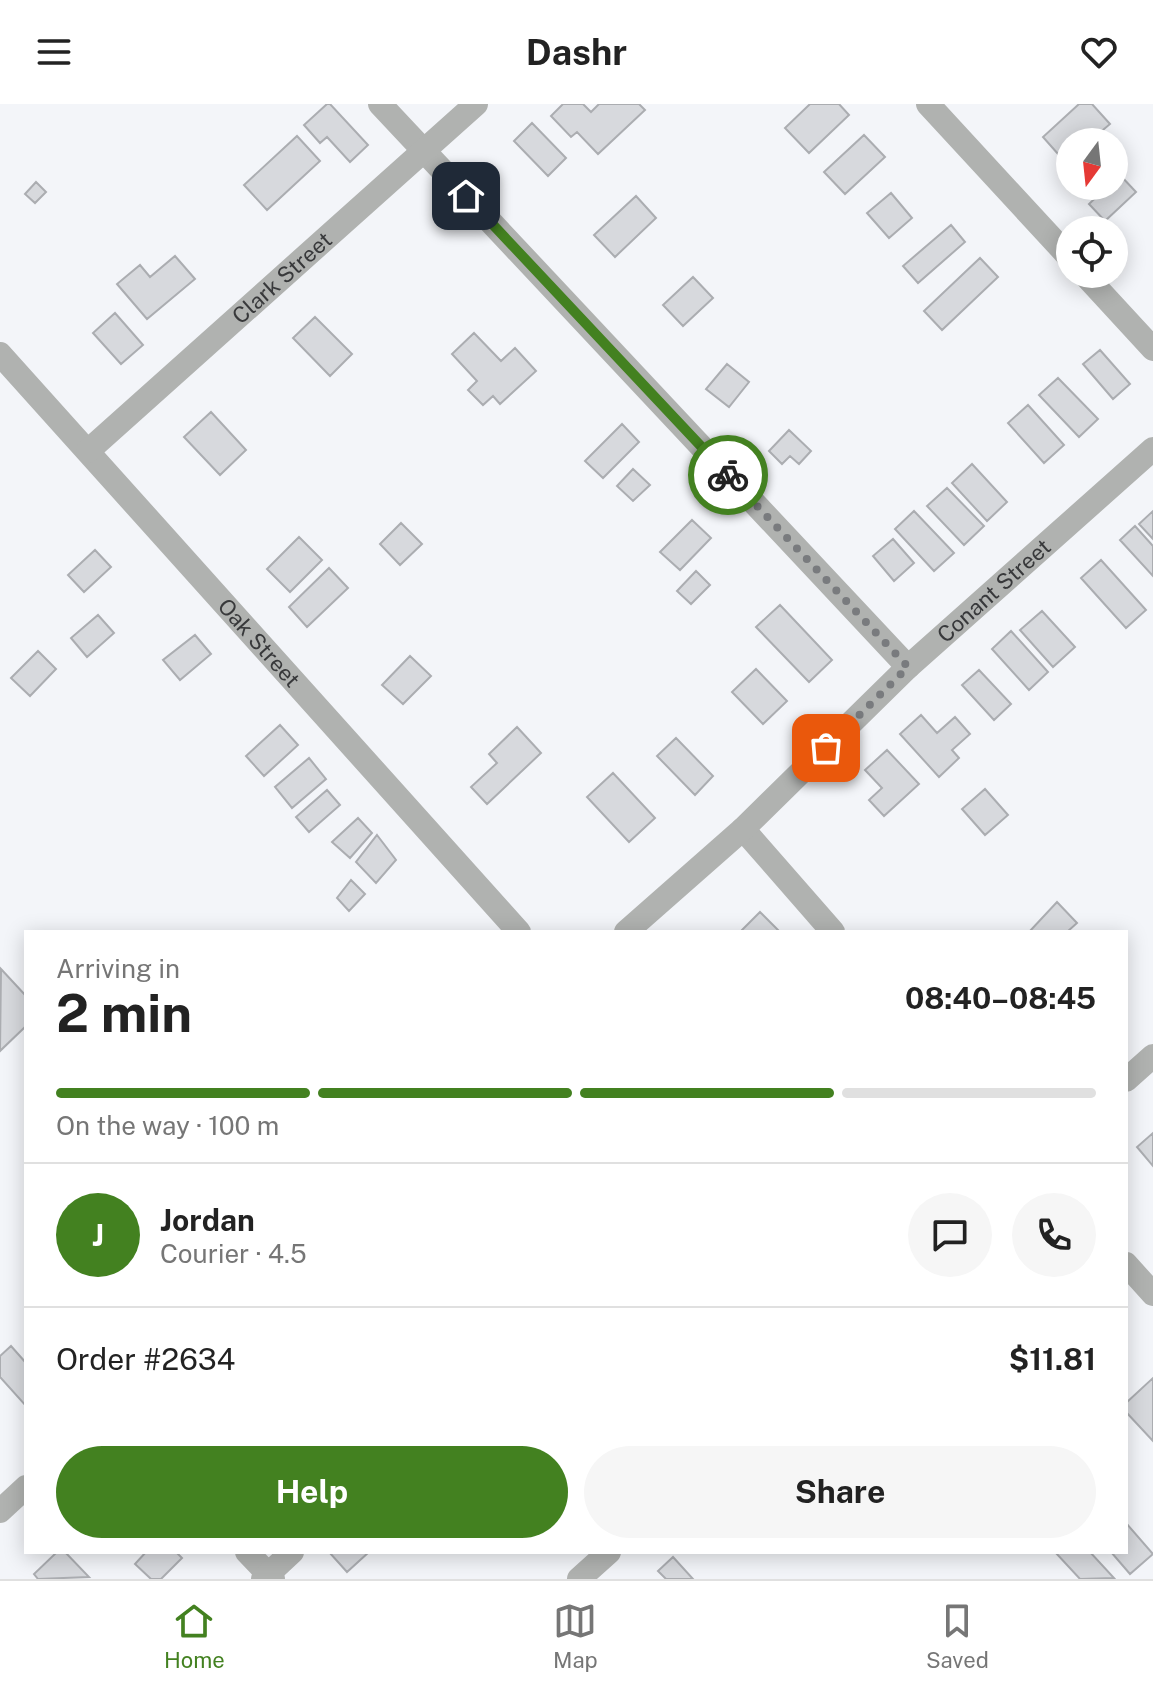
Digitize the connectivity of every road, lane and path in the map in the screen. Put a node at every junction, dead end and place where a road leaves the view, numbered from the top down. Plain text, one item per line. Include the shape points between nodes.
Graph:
1 (380, 104) edge
2 (476, 104) edge
3 (928, 104) edge
4 (424, 151) junction
5 (1056, 243) edge
6 (1097, 288) edge
7 (1153, 349) edge
8 (0, 354) edge
9 (1153, 449) edge
10 (88, 451) junction
11 (908, 667) junction
12 (743, 829) junction
13 (517, 930) edge
14 (628, 930) edge
15 (831, 930) edge
16 (1153, 1056) edge
17 (1128, 1078) edge
18 (1128, 1266) edge
19 (1153, 1294) edge
20 (24, 1489) edge
21 (0, 1511) edge
22 (249, 1554) edge
23 (290, 1554) edge
24 (607, 1554) edge
25 (268, 1577) edge
26 (579, 1579) edge

1 - 4 street
2 - 4 street, Clark Street
3 - 5 street
4 - 10 street, Clark Street
4 - 11 street
6 - 7 street
8 - 10 street, Oak Street
9 - 11 street, Conant Street
10 - 13 street, Oak Street
11 - 12 street, Conant Street
12 - 14 street, Conant Street
12 - 15 street
16 - 17 street
18 - 19 street
20 - 21 street
22 - 25 street
23 - 25 street
24 - 26 street

